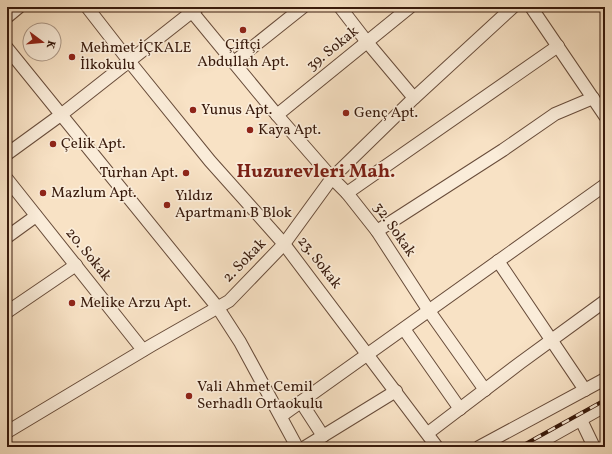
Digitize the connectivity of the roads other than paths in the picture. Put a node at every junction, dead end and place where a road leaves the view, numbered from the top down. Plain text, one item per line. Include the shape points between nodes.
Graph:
1 (19, 7) edge
2 (87, 7) edge
3 (303, 7) edge
4 (340, 7) edge
5 (410, 7) edge
6 (513, 7) edge
7 (531, 7) edge
8 (193, 9) edge
9 (7, 17) edge
10 (366, 42) junction
11 (558, 46) junction
12 (7, 48) edge
13 (128, 61) junction
14 (234, 62) junction
15 (414, 98) junction
16 (593, 98) junction
17 (62, 114) junction
18 (276, 115) junction
19 (605, 116) edge
20 (7, 154) edge
21 (332, 178) junction
22 (7, 179) edge
23 (605, 185) edge
24 (347, 193) junction
25 (36, 216) junction
26 (377, 230) junction
27 (7, 237) edge
28 (284, 244) junction
29 (498, 261) junction
30 (76, 265) junction
31 (605, 301) edge
32 (218, 308) junction
33 (429, 311) junction
34 (7, 312) edge
35 (404, 329) junction
36 (552, 340) junction
37 (143, 350) junction
38 (368, 354) junction
39 (605, 379) edge
40 (485, 390) junction
41 (585, 390) junction
42 (396, 391) junction
43 (301, 402) junction
44 (605, 406) edge
45 (460, 408) junction
46 (281, 416) junction
47 (581, 420) junction
48 (7, 432) edge
49 (428, 433) junction
50 (323, 436) junction
51 (297, 447) edge
52 (305, 447) edge
53 (437, 447) edge
54 (479, 447) edge
55 (532, 447) edge
56 (594, 447) edge

1 - 9 street
2 - 13 street, 23. Sokak
3 - 14 street
4 - 10 street
5 - 10 street, 39. Sokak
6 - 15 street, 2. Sokak
7 - 11 street
8 - 13 street
8 - 14 street, 32. Sokak
10 - 15 street
10 - 18 street, 39. Sokak
11 - 16 street
11 - 24 street
12 - 17 street
13 - 17 street
13 - 28 street, 23. Sokak via 210,161
14 - 18 street, 32. Sokak
15 - 21 street, 2. Sokak
16 - 19 street
16 - 26 street via 555,114
17 - 20 street
17 - 32 street
18 - 21 street, 32. Sokak
21 - 24 street, 32. Sokak
21 - 28 street, 2. Sokak
22 - 25 street, 20. Sokak
23 - 29 street
24 - 26 street, 32. Sokak
25 - 27 street
25 - 30 street, 20. Sokak
26 - 33 street, 32. Sokak
28 - 32 street, 2. Sokak via 230,301
28 - 38 street, 23. Sokak
29 - 33 street
29 - 36 street
30 - 34 street
30 - 37 street, 20. Sokak
31 - 36 street
32 - 37 street, 2. Sokak
32 - 46 street
33 - 35 street
33 - 40 street, 32. Sokak
35 - 38 street
35 - 45 street
36 - 40 street
36 - 41 street
37 - 48 street, 2. Sokak
38 - 42 street, 23. Sokak
38 - 43 street
39 - 41 street
40 - 45 street
41 - 54 street
42 - 49 street, 23. Sokak
42 - 50 street
43 - 46 street
43 - 50 street
44 - 47 street
45 - 49 street
46 - 51 street
47 - 55 street
47 - 56 street
49 - 53 street, 23. Sokak
50 - 52 street

